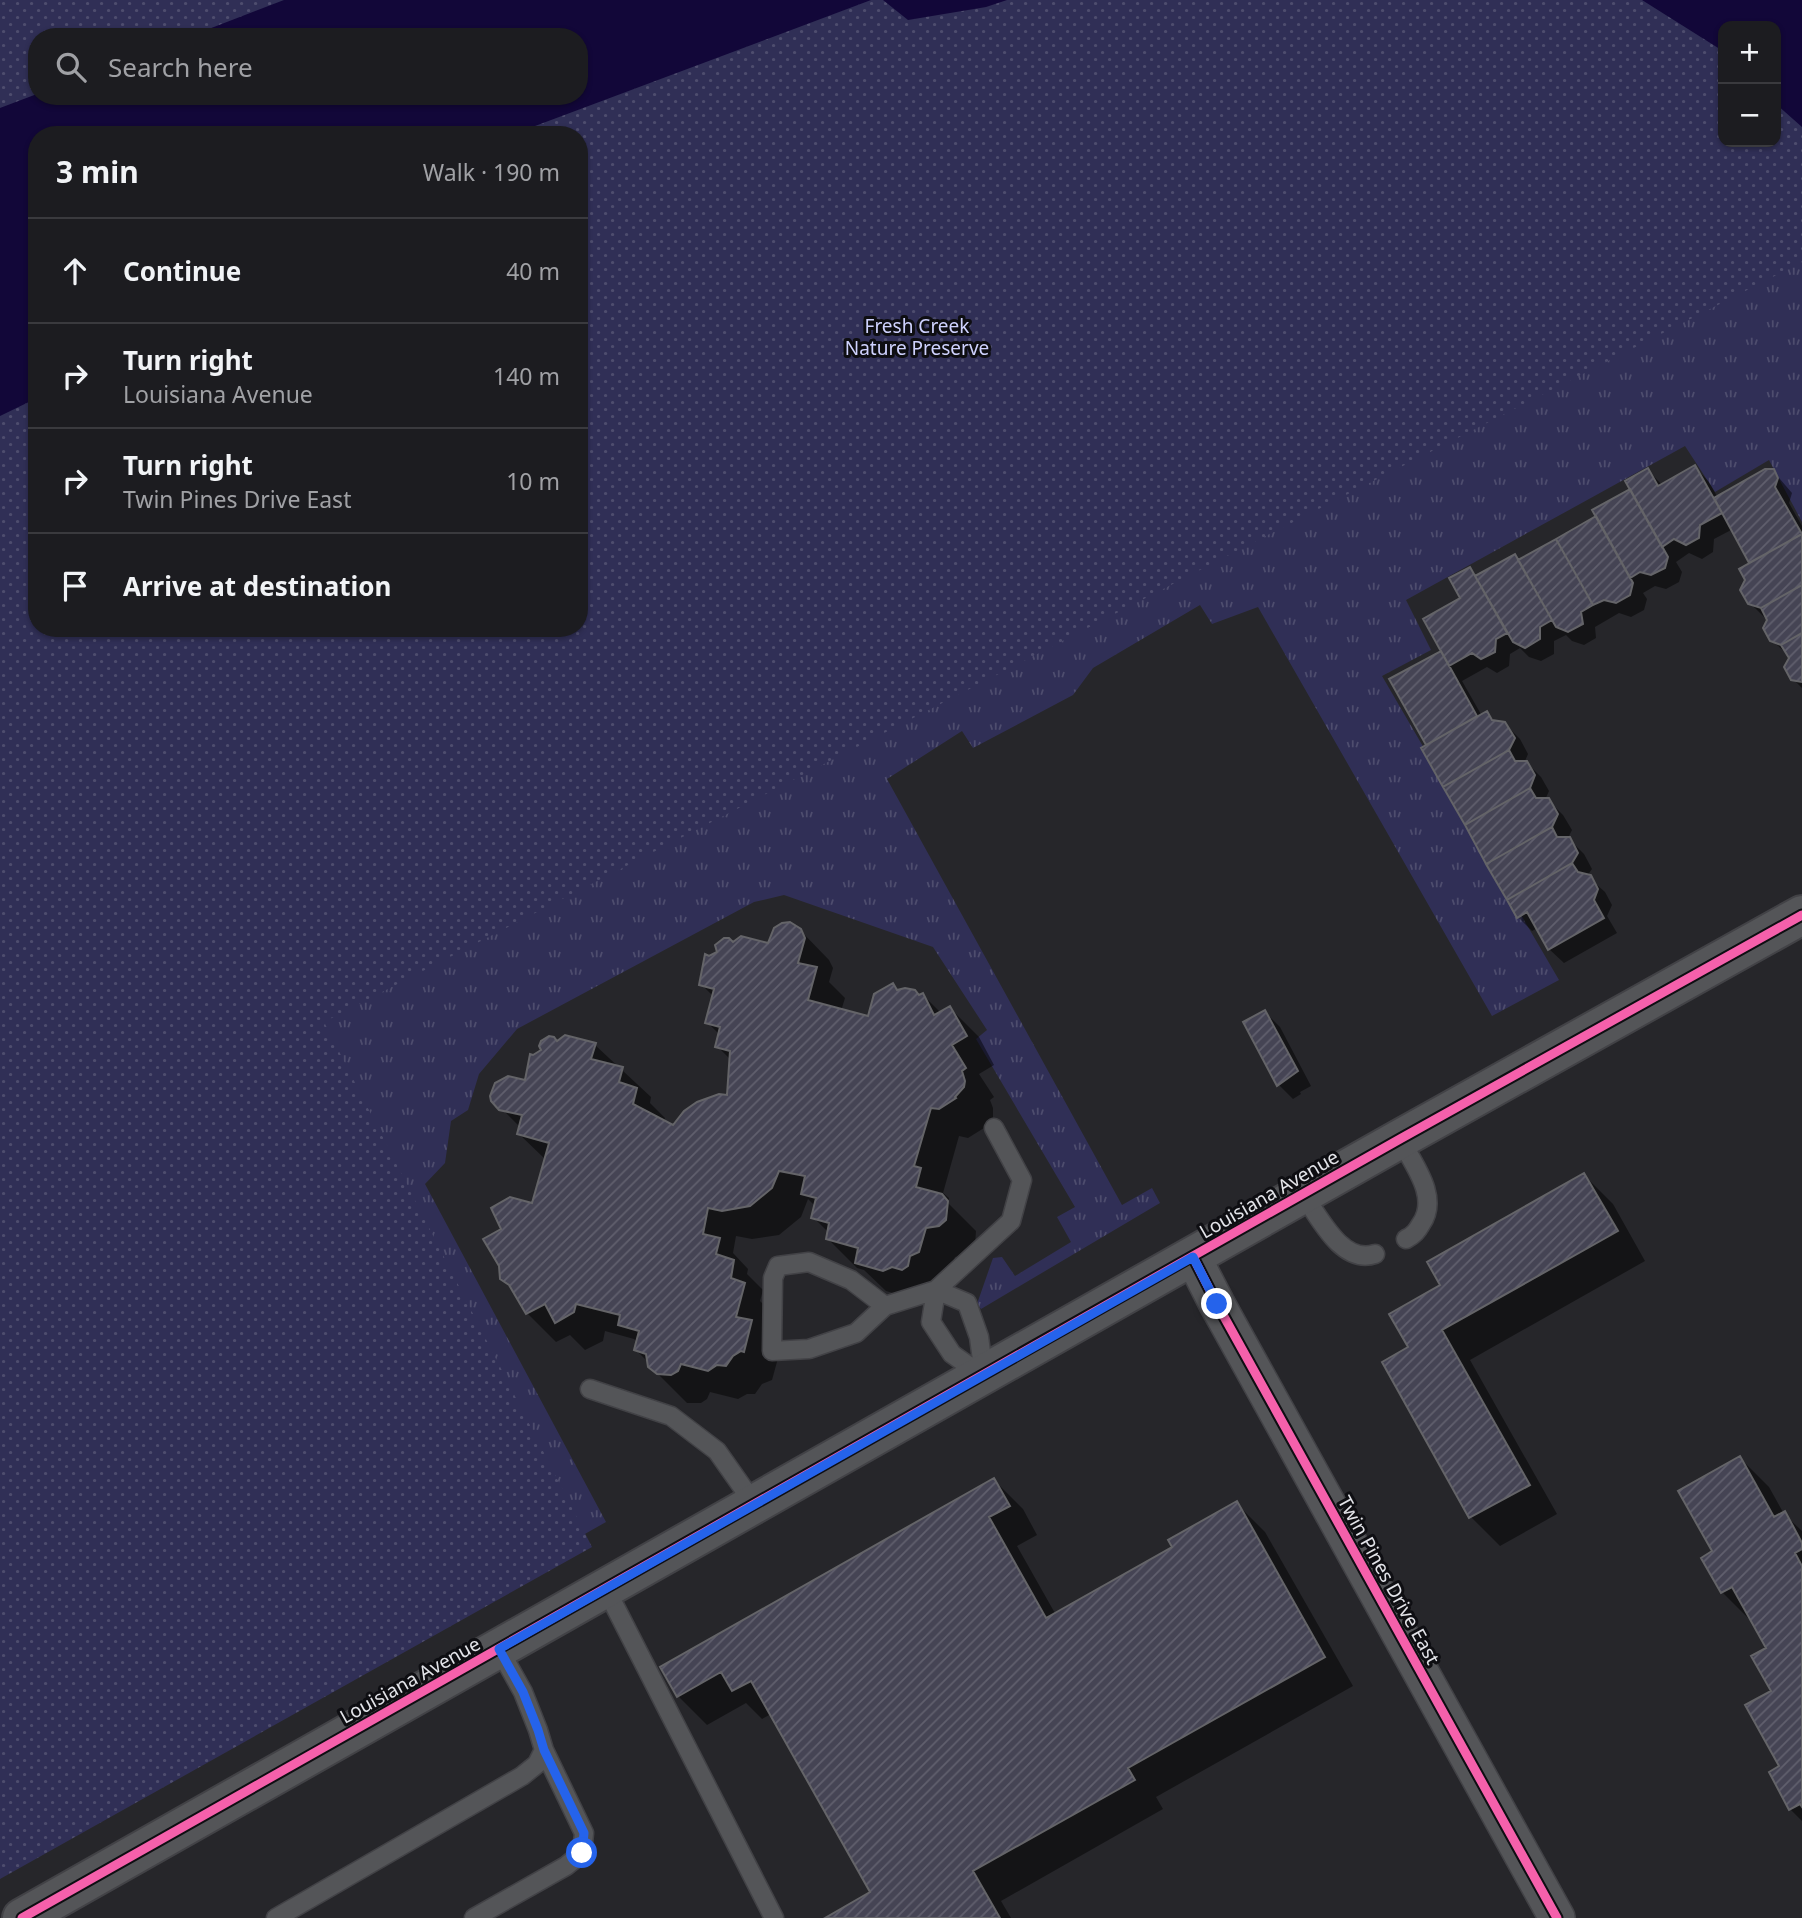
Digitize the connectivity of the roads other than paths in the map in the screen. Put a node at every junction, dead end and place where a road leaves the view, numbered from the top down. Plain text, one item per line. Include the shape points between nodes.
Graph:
1 (1802, 915) edge
2 (994, 1128) dead end
3 (1401, 1139) junction
4 (1303, 1194) junction
5 (1406, 1239) dead end
6 (1375, 1254) dead end
7 (1193, 1257) junction
8 (936, 1290) junction
9 (885, 1306) junction
10 (984, 1376) junction
11 (590, 1390) dead end
12 (755, 1505) junction
13 (606, 1589) junction
14 (499, 1649) junction
15 (544, 1750) junction
16 (22, 1918) edge
17 (276, 1918) edge
18 (474, 1918) edge
19 (774, 1918) edge
20 (1557, 1918) edge

1 - 3 street, Louisiana Avenue
2 - 8 lane via 1022,1180 1011,1221
3 - 4 street, Louisiana Avenue
3 - 5 lane via 1429,1196 1427,1216
4 - 6 lane via 1340,1245 1353,1255
4 - 7 street, Louisiana Avenue
7 - 10 street, Louisiana Avenue
7 - 20 street, Twin Pines Drive East
8 - 9 lane
8 - 10 lane via 967,1303 979,1337
8 - 10 lane via 931,1322 952,1354
9 - 9 lane via 856,1333 809,1349 772,1352 773,1278 778,1266 809,1262 851,1280
10 - 12 street, Louisiana Avenue
11 - 12 lane via 671,1416 717,1451
12 - 13 street, Louisiana Avenue
13 - 14 street, Louisiana Avenue
13 - 19 lane
14 - 15 lane via 523,1692
14 - 16 street, Louisiana Avenue
15 - 17 lane via 537,1764 522,1776
15 - 18 lane via 584,1833 582,1853

